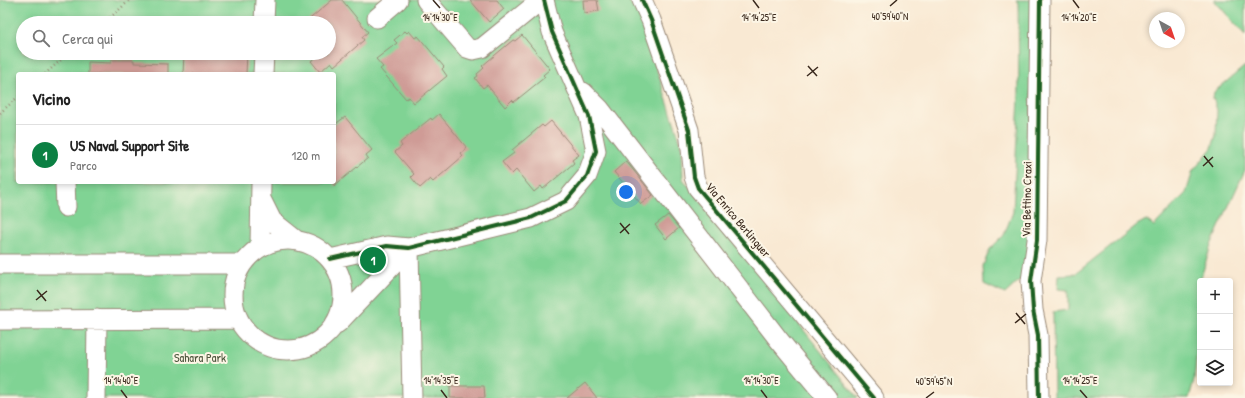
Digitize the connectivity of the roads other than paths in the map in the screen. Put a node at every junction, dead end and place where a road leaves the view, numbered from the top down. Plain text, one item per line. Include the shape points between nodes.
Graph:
1 (264, 0) edge
2 (398, 0) edge
3 (426, 0) edge
4 (541, 0) edge
5 (544, 0) edge
6 (642, 0) edge
7 (1040, 0) edge
8 (264, 16) edge
9 (377, 18) dead end
10 (264, 60) edge
11 (263, 72) edge
12 (575, 84) junction
13 (65, 184) edge
14 (261, 190) edge
15 (66, 207) dead end
16 (296, 240) junction
17 (260, 247) junction
18 (409, 248) junction
19 (330, 259) junction
20 (0, 264) edge
21 (242, 264) junction
22 (97, 319) junction
23 (238, 319) junction
24 (0, 320) edge
25 (329, 333) junction
26 (96, 398) edge
27 (412, 398) edge
28 (827, 398) edge
29 (874, 398) edge
30 (1039, 398) edge

1 - 8 street
2 - 9 street
3 - 4 street via 467,48 473,50 482,48
5 - 12 street via 552,32
6 - 29 street, Via Enrico Berlinguer via 689,130 694,177 698,188
7 - 30 street, Via Bettino Craxi via 1037,240 1031,281 1038,335
10 - 11 street
12 - 18 street via 589,116 596,151 587,176 566,201 531,218
12 - 28 street via 600,109
13 - 15 street
14 - 16 street via 272,221
14 - 17 street
16 - 17 street via 277,241
16 - 19 street via 314,246
17 - 21 street
18 - 19 street via 387,246
18 - 25 street
18 - 27 street
19 - 25 street via 339,272 343,304 338,320
20 - 21 street
21 - 23 street via 234,281 233,300
22 - 23 street
22 - 24 street
22 - 26 street
23 - 25 street via 248,334 262,344 279,350 297,350 314,344

